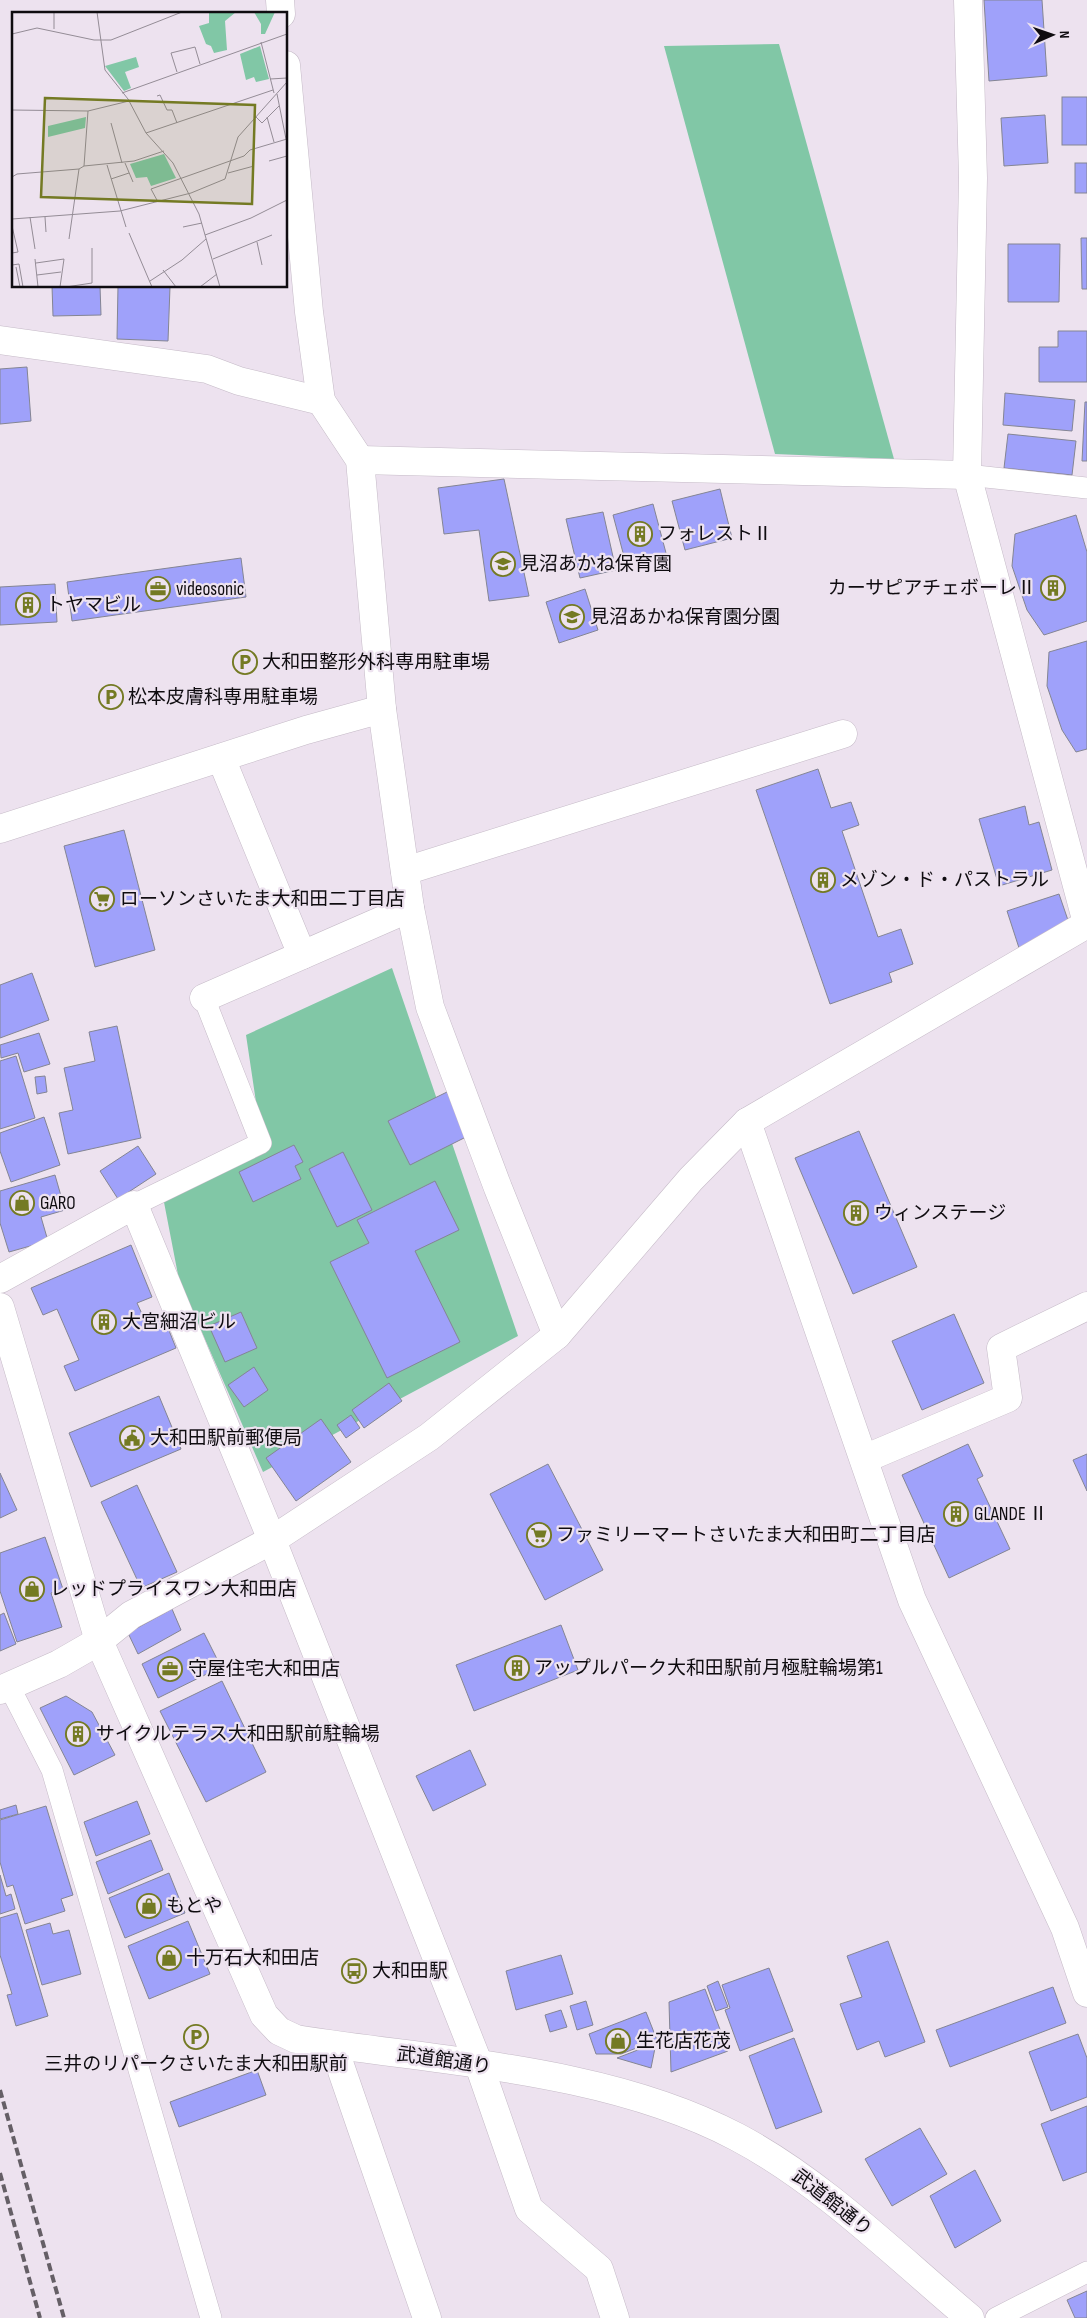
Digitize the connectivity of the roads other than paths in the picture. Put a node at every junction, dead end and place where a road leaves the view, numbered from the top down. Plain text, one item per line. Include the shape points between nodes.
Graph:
1 (968, 0) edge
2 (288, 86) edge
3 (0, 340) edge
4 (321, 401) junction
5 (360, 460) junction
6 (967, 476) junction
7 (1087, 488) edge
8 (382, 709) junction
9 (843, 734) dead end
10 (221, 758) junction
11 (0, 829) edge
12 (405, 871) junction
13 (410, 908) junction
14 (1087, 924) edge
15 (302, 955) junction
16 (204, 998) joint
17 (747, 1122) junction
18 (134, 1205) junction
19 (0, 1278) edge
20 (0, 1306) edge
21 (1087, 1306) edge
22 (557, 1335) junction
23 (864, 1460) junction
24 (272, 1540) junction
25 (99, 1641) junction
26 (4, 1688) edge
27 (1087, 1993) edge
28 (333, 2045) junction
29 (479, 2065) junction
30 (1087, 2272) edge
31 (211, 2318) edge
32 (426, 2318) edge
33 (615, 2318) edge
34 (968, 2318) edge
35 (996, 2318) edge

1 - 6 street via 973,178
2 - 4 street via 309,312
3 - 4 street via 207,369 239,381
4 - 5 street
5 - 6 street
5 - 8 street
6 - 7 lane
6 - 14 street
8 - 10 street
8 - 12 street
9 - 12 street
10 - 11 street
10 - 15 street
12 - 13 street
13 - 15 street
13 - 22 street via 430,1007
14 - 17 street
15 - 16 street
16 - 18 lane via 260,1143
17 - 22 street via 691,1180
17 - 23 street
18 - 19 street
18 - 24 street
20 - 25 street, 武道館通り
21 - 23 street via 1001,1348 1008,1398
22 - 24 street via 429,1438
23 - 27 street via 912,1600 1065,1928
24 - 25 street via 131,1615
24 - 29 street
25 - 26 street
25 - 28 street, 武道館通り via 264,2015 279,2031 296,2039
26 - 31 lane via 52,1770
28 - 29 street, 武道館通り
28 - 32 street
29 - 33 street via 529,2209 598,2270
29 - 34 street, 武道館通り via 568,2080 635,2097 686,2113 738,2137 790,2170 842,2210
30 - 35 lane

